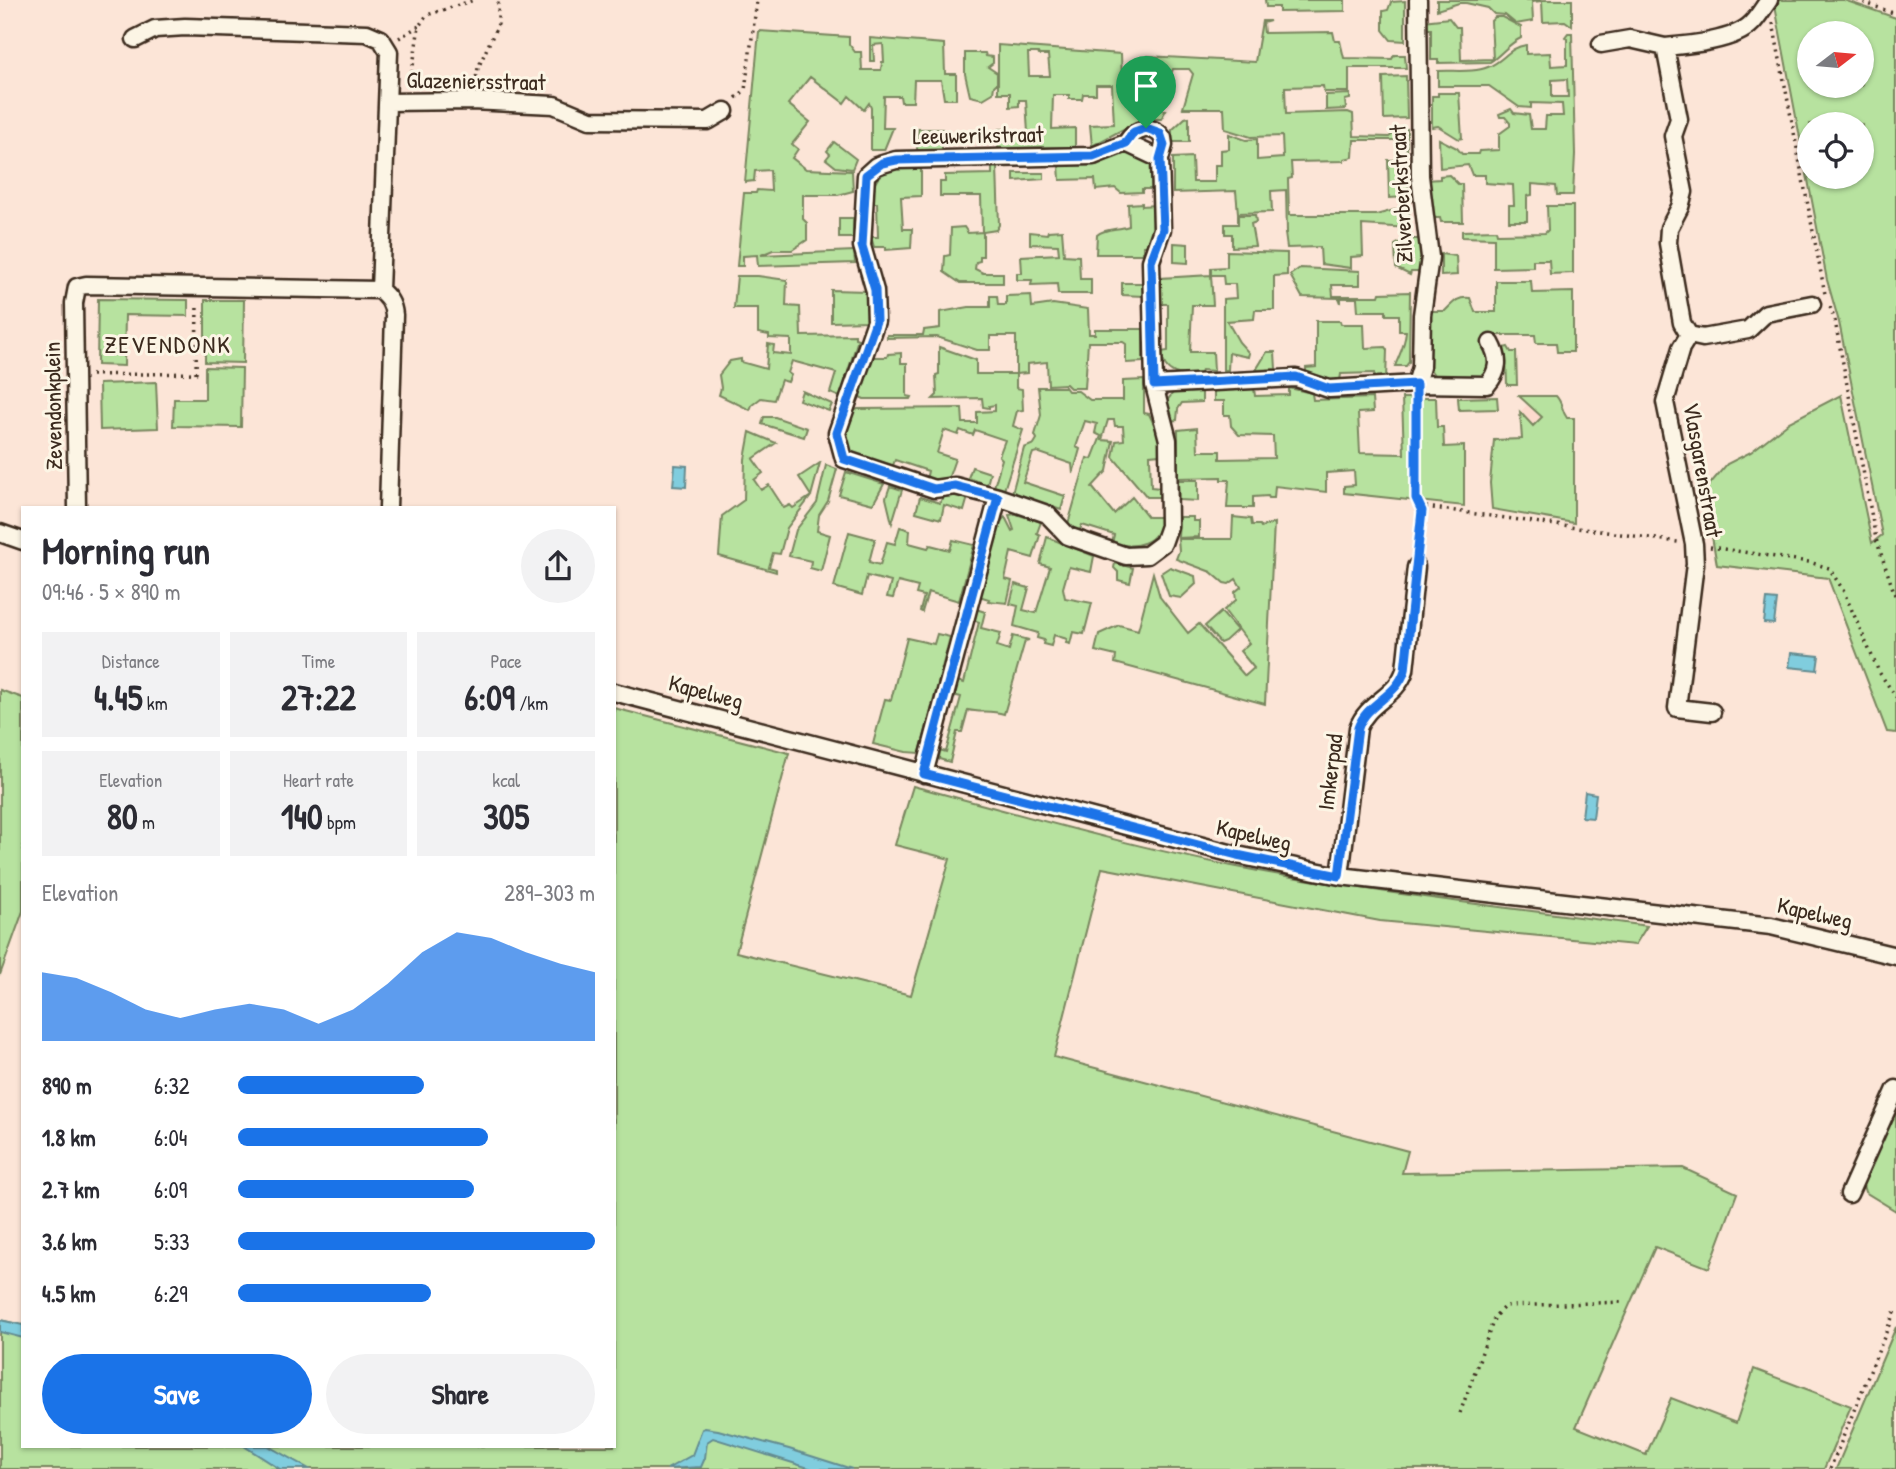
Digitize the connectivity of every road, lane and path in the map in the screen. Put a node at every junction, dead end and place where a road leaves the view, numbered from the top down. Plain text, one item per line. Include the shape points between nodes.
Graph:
1 (474, 0) edge
2 (498, 0) edge
3 (757, 0) edge
4 (1418, 0) edge
5 (1769, 0) edge
6 (1857, 0) edge
7 (1896, 14) edge
8 (419, 26) junction
9 (135, 39) dead end
10 (1601, 44) dead end
11 (385, 47) junction
12 (1665, 47) junction
13 (472, 101) junction
14 (408, 102) junction
15 (388, 103) junction
16 (725, 111) joint
17 (1126, 143) junction
18 (1160, 159) junction
19 (197, 287) junction
20 (380, 290) junction
21 (1812, 304) dead end
22 (1689, 335) junction
23 (1491, 343) dead end
24 (75, 375) junction
25 (1416, 384) junction
26 (1154, 385) junction
27 (998, 497) junction
28 (77, 506) edge
29 (388, 506) edge
30 (1419, 506) junction
31 (0, 533) edge
32 (21, 540) edge
33 (1694, 544) junction
34 (1416, 567) joint
35 (616, 693) edge
36 (1896, 697) edge
37 (1712, 712) dead end
38 (924, 774) junction
39 (1339, 876) junction
40 (1896, 956) edge
41 (1896, 1089) edge
42 (1849, 1194) dead end
43 (1624, 1302) dead end
44 (1896, 1308) edge
45 (1460, 1413) dead end
46 (1829, 1469) edge

1 - 8 path via 427,15
2 - 13 path via 498,24 478,68
3 - 16 path via 745,90
4 - 25 street, Zilverberkstraat via 1420,176 1430,257
5 - 12 street via 1753,23 1732,35
6 - 7 path
8 - 11 path
8 - 14 path
9 - 11 street, Glazeniersstraat via 155,29 185,27 297,30 367,33 381,39
10 - 12 street via 1630,39
11 - 15 street, Glazeniersstraat
12 - 22 street via 1679,119 1673,136 1684,192 1668,243 1682,323
13 - 14 street, Glazeniersstraat
13 - 16 street, Glazeniersstraat via 554,105 590,120 708,121
14 - 15 street, Glazeniersstraat
15 - 20 street, Glazeniersstraat
17 - 18 street
17 - 18 street, Leeuwerikstraat via 1134,132 1154,130 1163,138
17 - 27 street, Leeuwerikstraat via 1093,156 896,160 882,163 866,175 862,246 875,290 876,321 837,433 844,459 934,489 955,486
18 - 26 street, Leeuwerikstraat via 1163,229 1151,261
19 - 20 street
19 - 24 path via 196,373
19 - 24 street, Zevendonkplein via 76,287
20 - 29 street, Glazeniersstraat via 388,297 394,315
21 - 22 street via 1766,313 1748,330 1703,338
22 - 33 street, Vlasgarenstraat via 1665,402
23 - 25 street via 1498,366 1487,385
24 - 28 street, Zevendonkplein
25 - 26 street via 1329,389 1296,377
25 - 30 path
26 - 27 street, Leeuwerikstraat via 1168,440 1169,526 1157,549 1140,557 1126,556 1068,536 1047,514
27 - 38 street
30 - 33 path
30 - 34 path
31 - 32 street
33 - 36 path via 1829,568 1879,672
33 - 37 street, Vlasgarenstraat via 1677,708
34 - 39 street, Imkerpad via 1401,682 1370,708 1358,728
35 - 38 street, Kapelweg
38 - 39 street, Kapelweg via 1237,855
39 - 40 street, Kapelweg via 1770,926
41 - 42 street
43 - 45 path via 1505,1306 1495,1316
44 - 46 path

